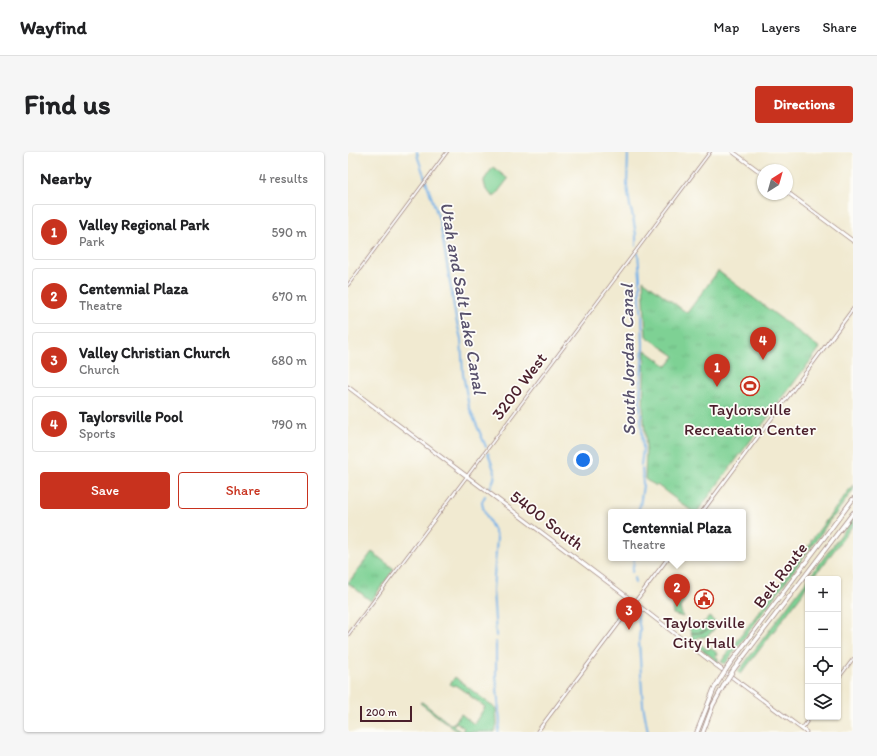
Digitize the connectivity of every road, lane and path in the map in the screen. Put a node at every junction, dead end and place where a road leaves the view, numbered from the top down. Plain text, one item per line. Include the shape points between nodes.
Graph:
1 (447, 152) edge
2 (710, 152) edge
3 (734, 152) edge
4 (757, 169) edge
5 (793, 196) edge
6 (853, 241) edge
7 (348, 284) edge
8 (853, 309) edge
9 (348, 387) edge
10 (467, 476) junction
11 (852, 500) edge
12 (704, 509) edge
13 (853, 512) edge
14 (666, 561) edge
15 (634, 602) junction
16 (348, 635) edge
17 (853, 659) edge
18 (841, 675) edge
19 (808, 720) edge
20 (802, 729) junction
21 (537, 732) edge
22 (697, 732) edge
23 (703, 732) edge
24 (806, 732) edge

1 - 7 street
2 - 10 street, 3200 West
3 - 4 main road
5 - 6 main road
8 - 12 main road
9 - 10 main road, 5400 South
10 - 15 main road, 5400 South
10 - 16 street, 3200 West
11 - 22 highway, Belt Route, bridge via 729,665 714,689
13 - 23 highway, Belt Route, bridge via 734,669 713,705
14 - 15 main road
15 - 20 main road, 5400 South
15 - 21 main road
17 - 18 street
19 - 20 street
20 - 24 main road, 5400 South

